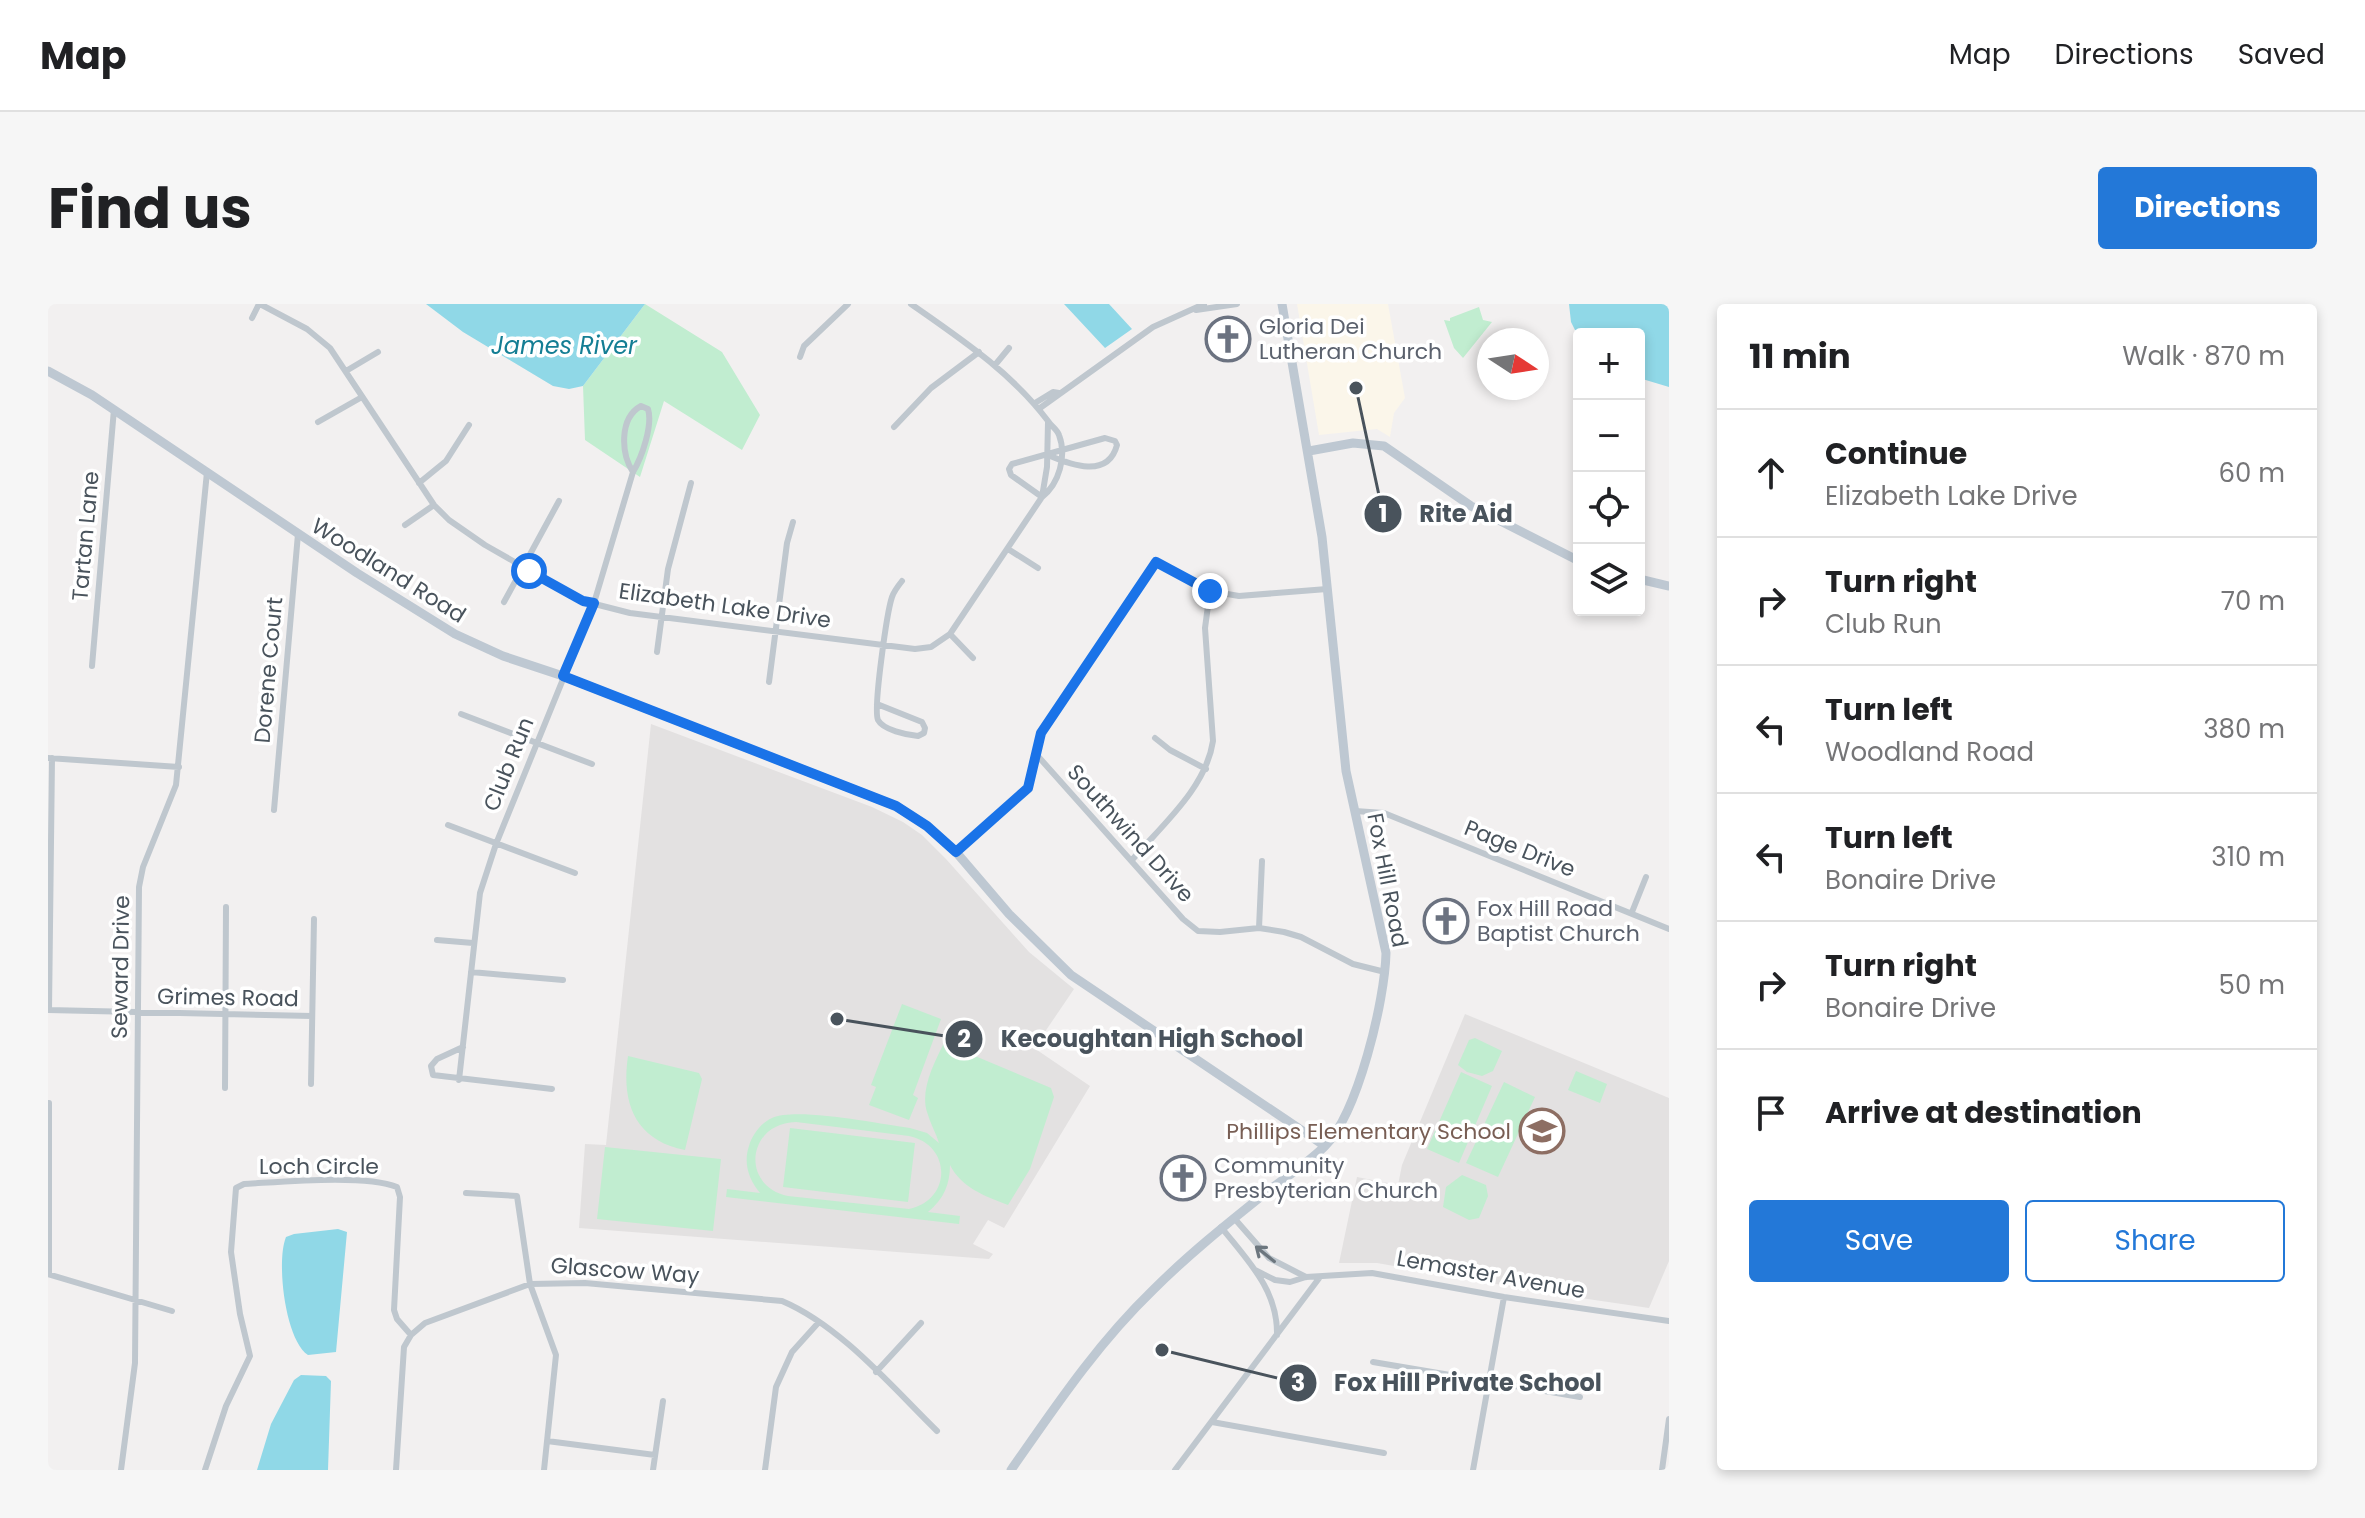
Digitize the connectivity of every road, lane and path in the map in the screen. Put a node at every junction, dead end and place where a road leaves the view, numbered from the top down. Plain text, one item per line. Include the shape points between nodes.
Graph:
1 (260, 304) edge
2 (848, 304) edge
3 (911, 304) edge
4 (1204, 304) edge
5 (1237, 304) edge
6 (1282, 304) edge
7 (1189, 307) edge
8 (252, 318) dead end
9 (1009, 348) dead end
10 (378, 352) dead end
11 (979, 352) junction
12 (800, 357) dead end
13 (995, 365) junction
14 (48, 371) edge
15 (346, 371) junction
16 (362, 397) junction
17 (1038, 406) junction
18 (114, 409) junction
19 (318, 422) dead end
20 (1048, 422) junction
21 (469, 425) dead end
22 (894, 427) dead end
23 (1061, 451) junction
24 (1309, 451) junction
25 (1048, 455) junction
26 (1061, 461) junction
27 (207, 472) junction
28 (633, 472) junction
29 (419, 483) junction
30 (691, 483) dead end
31 (1042, 497) junction
32 (559, 501) dead end
33 (434, 505) junction
34 (793, 522) dead end
35 (405, 525) dead end
36 (298, 534) junction
37 (1008, 549) junction
38 (1573, 558) edge
39 (524, 567) junction
40 (1038, 568) dead end
41 (1645, 580) edge
42 (902, 581) dead end
43 (1669, 586) edge
44 (1327, 589) junction
45 (1210, 591) junction
46 (504, 602) dead end
47 (594, 603) junction
48 (662, 616) junction
49 (776, 632) junction
50 (950, 634) junction
51 (884, 646) junction
52 (657, 652) dead end
53 (973, 658) dead end
54 (92, 666) dead end
55 (563, 676) junction
56 (769, 682) dead end
57 (877, 704) junction
58 (461, 714) dead end
59 (1155, 738) dead end
60 (536, 742) junction
61 (1036, 754) junction
62 (50, 758) edge
63 (592, 764) dead end
64 (179, 767) junction
65 (1206, 769) junction
66 (274, 810) dead end
67 (1355, 811) junction
68 (448, 825) dead end
69 (496, 844) junction
70 (956, 852) junction
71 (1132, 860) junction
72 (1262, 861) dead end
73 (575, 873) dead end
74 (1646, 877) dead end
75 (226, 907) dead end
76 (1632, 912) junction
77 (314, 919) dead end
78 (1259, 928) junction
79 (1669, 929) edge
80 (437, 940) dead end
81 (473, 943) junction
82 (471, 972) junction
83 (1385, 972) junction
84 (563, 980) dead end
85 (49, 1010) edge
86 (138, 1013) junction
87 (225, 1015) junction
88 (312, 1016) junction
89 (463, 1047) junction
90 (459, 1080) junction
91 (311, 1084) dead end
92 (225, 1088) dead end
93 (552, 1089) dead end
94 (49, 1103) edge
95 (1325, 1146) junction
96 (466, 1193) dead end
97 (1234, 1218) junction
98 (1221, 1227) junction
99 (1255, 1270) junction
100 (48, 1274) edge
101 (1306, 1277) junction
102 (1320, 1277) junction
103 (530, 1284) junction
104 (1504, 1297) junction
105 (136, 1300) junction
106 (172, 1311) dead end
107 (1669, 1321) edge
108 (819, 1322) junction
109 (921, 1323) dead end
110 (411, 1335) junction
111 (1277, 1336) junction
112 (1373, 1362) dead end
113 (876, 1372) junction
114 (1489, 1383) junction
115 (1580, 1397) dead end
116 (663, 1401) dead end
117 (1669, 1419) edge
118 (1212, 1422) junction
119 (937, 1431) dead end
120 (547, 1441) junction
121 (1384, 1453) dead end
122 (655, 1455) junction
123 (121, 1470) edge
124 (205, 1470) edge
125 (396, 1470) edge
126 (544, 1470) edge
127 (653, 1470) edge
128 (765, 1470) edge
129 (1011, 1470) edge
130 (1175, 1470) edge
131 (1473, 1470) edge
132 (1662, 1470) edge

1 - 8 street
1 - 15 street, Elizabeth Lake Drive via 321,338
2 - 12 street via 804,346
3 - 11 street
4 - 7 street
5 - 7 street
6 - 24 main road, Fox Hill Road
7 - 17 street
9 - 13 street
10 - 15 street
11 - 13 street
11 - 22 street via 931,388
13 - 17 street
14 - 18 main road, Woodland Road
15 - 16 street, Elizabeth Lake Drive
16 - 19 street
16 - 29 street, Elizabeth Lake Drive
17 - 20 street
18 - 27 main road, Woodland Road
18 - 54 street, Tartan Lane
20 - 23 street via 1057,431
20 - 25 street
21 - 29 street via 446,461
23 - 25 street
23 - 26 street
23 - 26 street via 1105,438 1117,445 1109,460 1098,466
24 - 38 main road via 1353,443 1384,446 1471,506
24 - 44 main road, Fox Hill Road
25 - 26 street
25 - 31 street
25 - 31 street via 1009,469 1013,478
26 - 31 street via 1057,479
27 - 36 main road, Woodland Road
27 - 64 street, Seward Drive
28 - 28 street, Club Run via 650,417 641,406 631,413 625,438 624,455
28 - 47 street, Club Run
29 - 33 street, Elizabeth Lake Drive
30 - 48 street via 668,569
31 - 37 street
32 - 39 street
33 - 35 street
33 - 39 street, Elizabeth Lake Drive
34 - 49 street
36 - 55 main road, Woodland Road via 455,634
36 - 66 street, Dorene Court
37 - 40 street
37 - 50 street
39 - 46 street
39 - 47 street, Elizabeth Lake Drive
41 - 43 main road
42 - 51 street via 892,595
44 - 45 street via 1239,596
44 - 67 main road, Fox Hill Road
45 - 61 street via 1156,562 1041,733
45 - 65 street via 1205,628 1213,741
47 - 48 street, Elizabeth Lake Drive
47 - 55 street, Club Run
48 - 49 street, Elizabeth Lake Drive
48 - 52 street
49 - 51 street, Elizabeth Lake Drive
49 - 56 street
50 - 51 street, Elizabeth Lake Drive via 924,649
50 - 53 street
51 - 57 street
55 - 60 street, Club Run
55 - 70 main road, Woodland Road via 896,806
57 - 57 street via 878,720 885,726 913,736 924,733 922,722
58 - 60 street
59 - 65 street
60 - 63 street
60 - 69 street, Club Run
61 - 70 street via 1028,788
61 - 71 street, Southwind Drive
62 - 64 street
62 - 85 street
64 - 86 street, Seward Drive via 140,877
65 - 71 street
67 - 76 street, Page Drive via 1384,813
67 - 83 main road, Fox Hill Road via 1382,928
68 - 69 street
69 - 73 street
69 - 81 street, Club Run via 480,893
70 - 95 main road, Woodland Road via 1071,975
71 - 78 street, Southwind Drive via 1198,931
72 - 78 street
74 - 76 street
75 - 87 street
76 - 79 street, Page Drive
77 - 88 street
78 - 83 street, Southwind Drive via 1301,937 1353,964
80 - 81 street
81 - 82 street, Club Run
82 - 84 street
82 - 89 street, Club Run
83 - 95 main road, Fox Hill Road via 1353,1102
85 - 86 street, Grimes Road
86 - 87 street, Grimes Road
86 - 105 street, Seward Drive
87 - 88 street, Grimes Road
87 - 92 street
88 - 91 street
89 - 90 street, Club Run
89 - 90 street via 431,1066 433,1075
90 - 93 street
94 - 100 street
95 - 97 main road, Fox Hill Road
96 - 103 street via 517,1196
97 - 98 main road, Fox Hill Road
101 -> 97 street, Lemaster Avenue via 1263,1253
98 - 99 street
98 - 129 main road, Fox Hill Road via 1108,1338
99 - 101 street, Lemaster Avenue via 1283,1282
99 - 111 street via 1273,1300
100 - 105 street
101 - 102 street, Lemaster Avenue
102 - 104 street, Lemaster Avenue via 1372,1273
102 - 111 street
103 - 108 street, Glascow Way via 585,1283 766,1297 801,1309
103 - 110 street, Glascow Way via 425,1323
103 - 120 street via 556,1355
104 - 107 street, Lemaster Avenue
104 - 114 street
105 - 106 street
105 - 123 street, Seward Drive via 135,1363
108 - 113 street, Glascow Way
108 - 128 street via 792,1352 776,1387
109 - 113 street
110 - 124 street, Loch Circle via 394,1310 397,1187 344,1181 236,1188 231,1252 250,1356
110 - 125 street via 404,1347
111 - 118 street
112 - 114 street
113 - 119 street, Glascow Way
114 - 115 street
114 - 131 street
116 - 122 street
117 - 132 street
118 - 121 street
118 - 130 street
120 - 122 street
120 - 126 street
122 - 127 street

